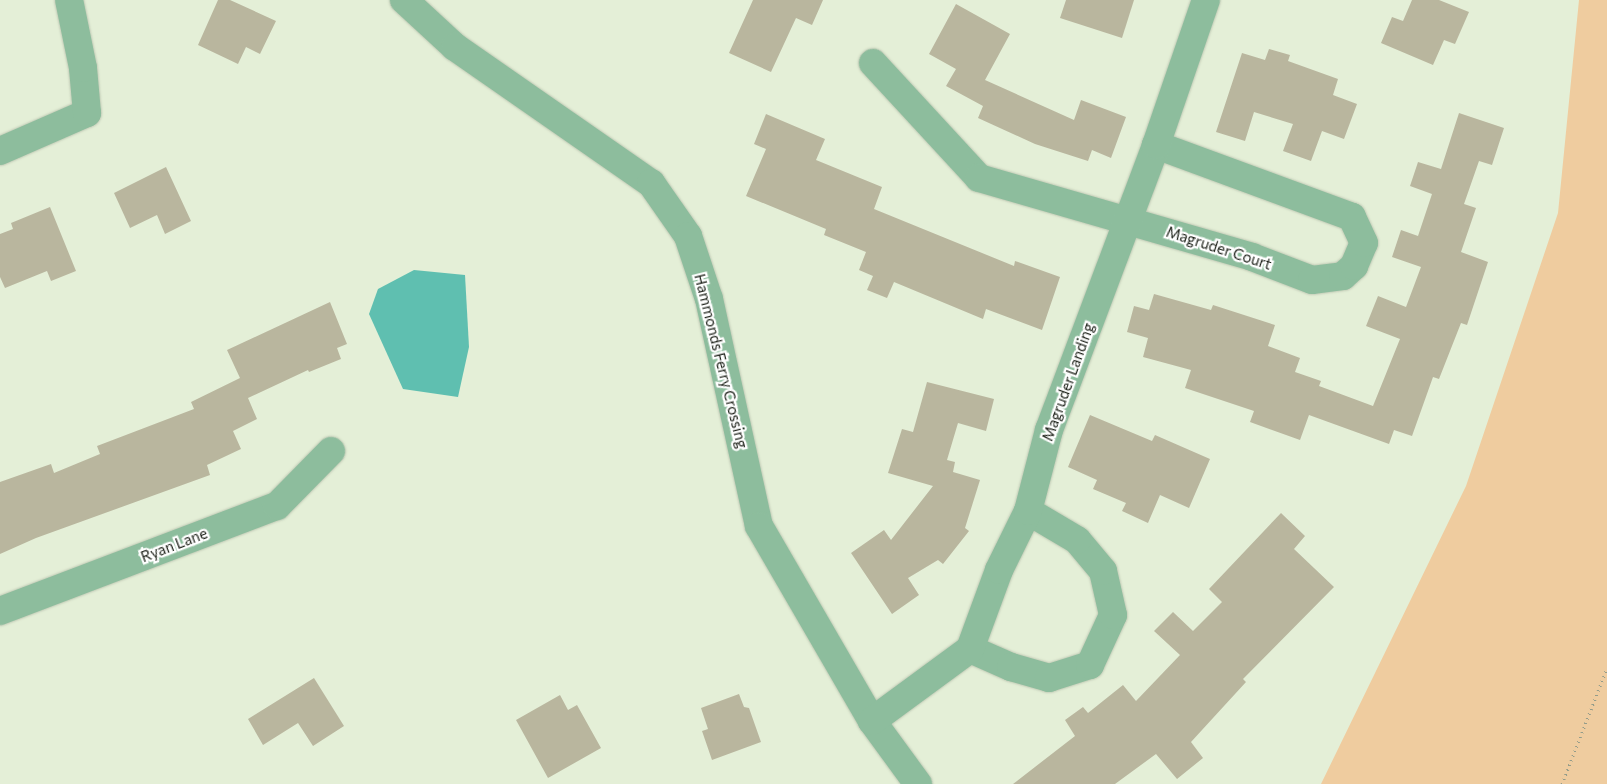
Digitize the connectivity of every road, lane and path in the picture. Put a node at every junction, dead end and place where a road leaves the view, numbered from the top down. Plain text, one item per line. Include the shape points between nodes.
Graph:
1 (70, 0) edge
2 (404, 0) edge
3 (1206, 0) edge
4 (873, 63) dead end
5 (1156, 145) junction
6 (0, 152) edge
7 (1129, 220) junction
8 (331, 451) dead end
9 (1028, 511) junction
10 (0, 611) edge
11 (970, 649) junction
12 (1607, 668) edge
13 (872, 722) junction
14 (918, 784) edge
15 (1562, 784) edge

1 - 6 street via 83,68 87,113
2 - 13 street, Hammonds Ferry Crossing via 455,48 651,182 688,236 709,299 760,526
3 - 5 street, Magruder Landing
4 - 7 street, Magruder Court via 979,178
5 - 7 street, Magruder Landing
5 - 7 street, Magruder Court via 1352,217 1364,243 1354,266 1343,276 1312,280 1252,257
7 - 9 street, Magruder Landing via 1049,430
8 - 10 street, Ryan Lane via 277,506
9 - 11 street, Magruder Landing via 1000,570
9 - 11 street via 1077,540 1103,571 1113,615 1090,665 1049,678 1010,667
11 - 13 street
12 - 15 path
13 - 14 street, Hammonds Ferry Crossing

